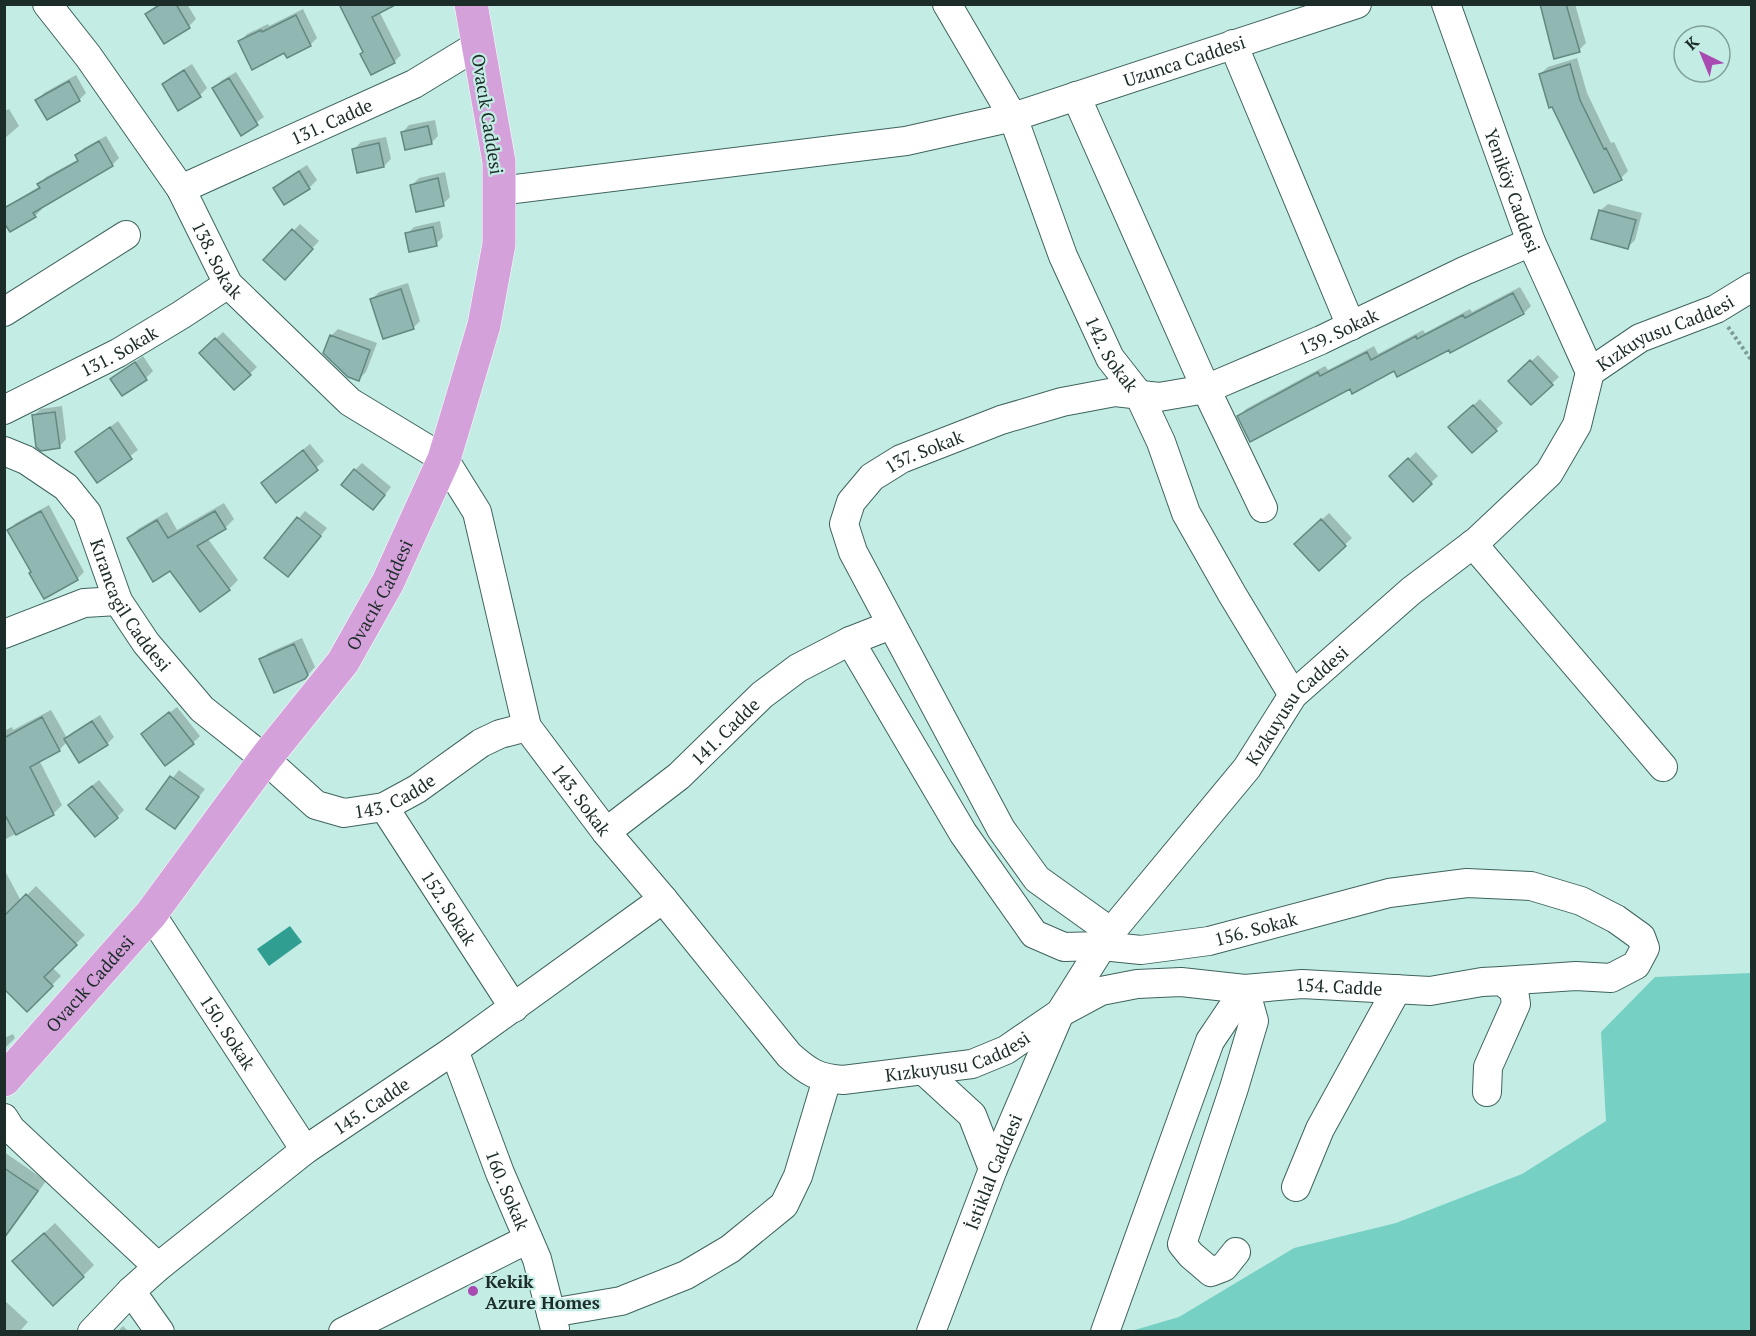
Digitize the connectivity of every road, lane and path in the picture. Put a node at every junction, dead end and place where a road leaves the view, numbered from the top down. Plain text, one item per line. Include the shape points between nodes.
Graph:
1 (47, 4) edge
2 (471, 4) edge
3 (947, 4) edge
4 (1357, 4) edge
5 (1446, 4) edge
6 (1233, 44) junction
7 (478, 45) junction
8 (1076, 96) junction
9 (1013, 117) junction
10 (181, 189) junction
11 (499, 191) junction
12 (126, 235) dead end
13 (1531, 242) junction
14 (228, 284) junction
15 (1752, 287) edge
16 (1716, 309) junction
17 (4, 312) edge
18 (1351, 326) junction
19 (1752, 361) edge
20 (1590, 372) junction
21 (1206, 389) junction
22 (1139, 395) junction
23 (4, 410) edge
24 (4, 451) edge
25 (444, 459) junction
26 (1263, 508) dead end
27 (1473, 544) junction
28 (118, 601) junction
29 (891, 625) junction
30 (4, 634) edge
31 (850, 641) junction
32 (1293, 695) junction
33 (527, 727) junction
34 (265, 759) junction
35 (1663, 767) dead end
36 (384, 807) junction
37 (606, 832) junction
38 (663, 899) junction
39 (151, 914) junction
40 (1106, 939) junction
41 (1502, 981) junction
42 (1245, 989) junction
43 (1397, 989) junction
44 (514, 1008) junction
45 (1060, 1013) junction
46 (454, 1050) junction
47 (924, 1071) junction
48 (827, 1079) junction
49 (4, 1080) edge
50 (1487, 1092) dead end
51 (4, 1118) edge
52 (305, 1150) junction
53 (993, 1169) junction
54 (1296, 1187) dead end
55 (528, 1239) junction
56 (1236, 1252) dead end
57 (158, 1267) junction
58 (131, 1291) junction
59 (553, 1322) edge
60 (92, 1332) edge
61 (160, 1332) edge
62 (343, 1332) edge
63 (931, 1332) edge
64 (1105, 1332) edge

1 - 10 street, 138. Sokak
2 - 7 main road, Ovacık Caddesi
3 - 9 street, 142. Sokak
4 - 6 street, Uzunca Caddesi
5 - 13 street, Yeniköy Caddesi
6 - 8 street, Uzunca Caddesi
6 - 18 street
7 - 10 street, 131. Cadde via 414,84
7 - 11 main road, Ovacık Caddesi via 499,162
8 - 9 street, Uzunca Caddesi
8 - 21 street
9 - 11 street, Uzunca Caddesi via 906,141
9 - 22 street, 142. Sokak via 1063,256 1110,358
10 - 14 street, 138. Sokak
11 - 25 main road, Ovacık Caddesi via 499,244 484,325
12 - 17 street
13 - 18 street, 139. Sokak
13 - 20 street, Yeniköy Caddesi
14 - 23 street, 131. Sokak via 118,353
14 - 25 street, 138. Sokak via 350,402
15 - 16 street, Kızkuyusu Caddesi
16 - 19 path
16 - 20 street, Kızkuyusu Caddesi via 1640,338
18 - 21 street, 139. Sokak
20 - 27 street, Kızkuyusu Caddesi via 1577,425 1549,473
21 - 22 street, 139. Sokak via 1160,397
21 - 26 street
22 - 29 street, 137. Sokak via 1115,392 1011,417 902,459 872,477 850,502 844,524
22 - 32 street, 142. Sokak via 1161,442 1186,513
24 - 28 street, Kırancagil Caddesi via 26,460 66,487 87,513
25 - 33 street, 143. Sokak via 477,512
25 - 34 main road, Ovacık Caddesi via 388,582 343,662
27 - 32 street, Kızkuyusu Caddesi via 1412,591
27 - 35 street
28 - 30 street via 84,603
28 - 34 street, Kırancagil Caddesi via 146,643 202,709
29 - 31 street, 141. Cadde
29 - 40 street, 137. Sokak via 1001,829 1037,879
31 - 37 street, 141. Cadde via 798,668 762,695 679,776
31 - 40 street, 156. Sokak via 963,833 1034,934 1064,947
32 - 40 street, Kızkuyusu Caddesi via 1247,768
33 - 36 street, 143. Cadde via 481,743 417,789
33 - 37 street, 143. Sokak
34 - 36 street, 143. Cadde via 316,806 344,813
34 - 39 main road, Ovacık Caddesi
36 - 44 street, 152. Sokak
37 - 38 street, 143. Sokak
38 - 44 street, 145. Cadde
38 - 48 street, 143. Sokak via 789,1055 809,1073
39 - 49 main road, Ovacık Caddesi
39 - 52 street, 150. Sokak
40 - 41 street, 156. Sokak via 1141,950 1209,941 1389,893 1467,883 1531,886 1581,902 1641,937 1646,948 1636,965 1611,978
40 - 45 street, Kızkuyusu Caddesi
41 - 43 street, 154. Cadde via 1430,991
41 - 50 street via 1514,991 1516,1004 1488,1067
42 - 43 street, 154. Cadde via 1302,984
42 - 45 street, 154. Cadde via 1181,982 1137,984 1101,991
42 - 56 street via 1254,1021 1182,1244 1211,1272 1224,1267
42 - 64 street via 1210,1041
43 - 54 street via 1320,1129
44 - 46 street, 145. Cadde
45 - 47 street, Kızkuyusu Caddesi via 1006,1050 972,1064
45 - 53 street, İstiklal Caddesi
46 - 52 street, 145. Cadde
46 - 55 street, 160. Sokak
47 - 48 street, Kızkuyusu Caddesi
47 - 53 street via 972,1115
48 - 59 street via 798,1176 784,1205 730,1249 686,1275
51 - 57 street via 11,1129
52 - 57 street, 145. Cadde
53 - 63 street, İstiklal Caddesi
55 - 59 street, 160. Sokak
55 - 62 street
57 - 58 street, 145. Cadde
58 - 60 street, 145. Cadde
58 - 61 street

